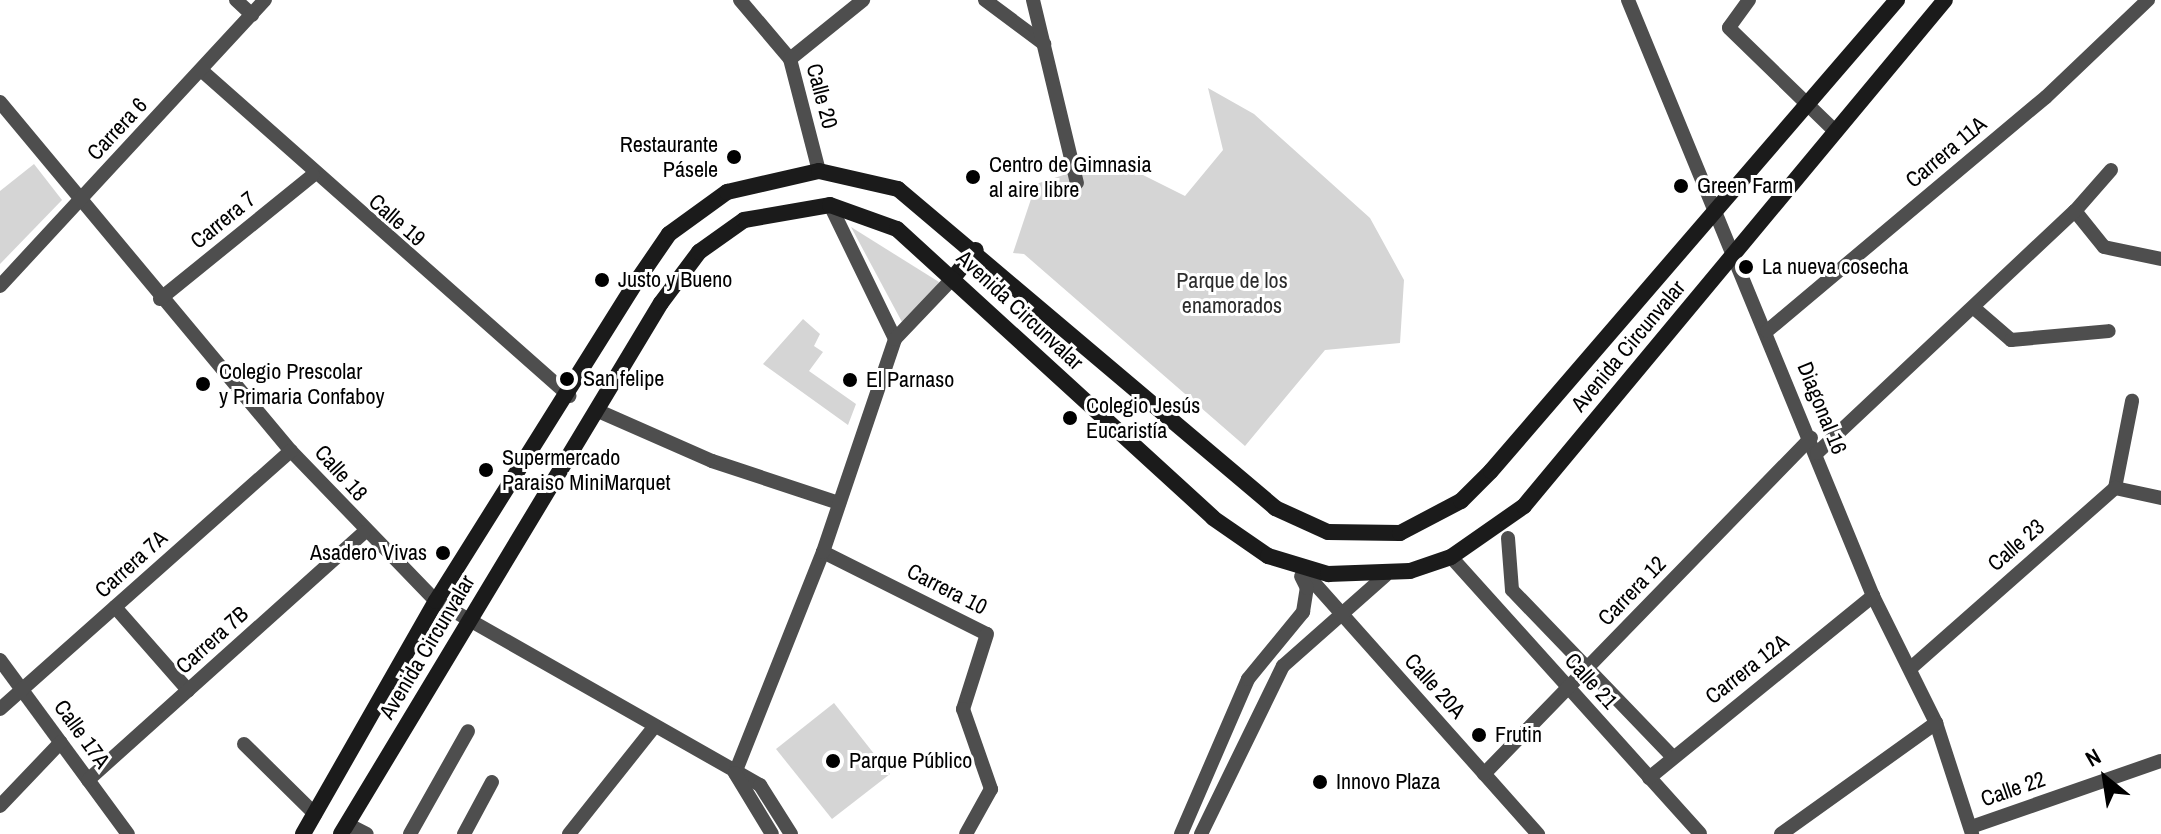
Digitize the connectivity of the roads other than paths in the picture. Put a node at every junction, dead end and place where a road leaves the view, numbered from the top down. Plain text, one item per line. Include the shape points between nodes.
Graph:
1 (236, 0) edge
2 (265, 0) edge
3 (740, 0) edge
4 (863, 0) edge
5 (985, 0) edge
6 (1033, 0) edge
7 (1628, 0) edge
8 (1749, 0) edge
9 (1897, 0) edge
10 (1945, 0) edge
11 (2148, 0) edge
12 (252, 15) junction
13 (1044, 44) junction
14 (790, 59) junction
15 (201, 70) junction
16 (0, 102) edge
17 (1809, 105) junction
18 (1836, 132) junction
19 (2111, 170) dead end
20 (819, 171) junction
21 (313, 175) junction
22 (1077, 183) dead end
23 (79, 202) junction
24 (830, 205) junction
25 (2075, 211) junction
26 (1717, 214) junction
27 (976, 250) junction
28 (1733, 255) junction
29 (2161, 259) edge
30 (953, 278) junction
31 (0, 286) edge
32 (160, 299) junction
33 (1974, 308) junction
34 (1767, 331) junction
35 (2109, 331) dead end
36 (895, 339) junction
37 (570, 396) junction
38 (2132, 401) dead end
39 (596, 410) junction
40 (1811, 438) junction
41 (291, 451) junction
42 (1817, 453) junction
43 (2115, 488) junction
44 (2161, 498) edge
45 (839, 503) junction
46 (364, 532) junction
47 (1508, 538) dead end
48 (823, 552) junction
49 (1451, 557) junction
50 (1297, 567) junction
51 (1386, 575) junction
52 (1873, 596) junction
53 (436, 601) junction
54 (115, 607) junction
55 (1342, 614) junction
56 (466, 620) junction
57 (0, 660) edge
58 (1912, 667) junction
59 (1584, 672) junction
60 (1248, 679) junction
61 (1568, 688) junction
62 (22, 690) junction
63 (188, 690) junction
64 (1267, 690) junction
65 (0, 709) edge
66 (1936, 723) junction
67 (655, 726) junction
68 (468, 731) dead end
69 (61, 742) junction
70 (244, 744) dead end
71 (1672, 756) junction
72 (2161, 761) edge
73 (735, 773) junction
74 (1484, 774) junction
75 (1649, 778) junction
76 (88, 780) junction
77 (492, 782) dead end
78 (0, 806) edge
79 (315, 814) junction
80 (344, 829) edge
81 (1972, 830) edge
82 (128, 834) edge
83 (303, 834) edge
84 (367, 834) edge
85 (410, 834) edge
86 (464, 834) edge
87 (569, 834) edge
88 (772, 834) edge
89 (791, 834) edge
90 (966, 834) edge
91 (1181, 834) edge
92 (1201, 834) edge
93 (1538, 834) edge
94 (1700, 834) edge
95 (1781, 834) edge

1 - 12 street
2 - 12 street, Carrera 6
3 - 14 street, Calle 20
4 - 14 street
5 - 13 street
6 - 13 street
7 - 26 street, Diagonal 16
8 - 17 street via 1729,28
9 - 17 main road, Avenida Circunvalar
10 - 18 main road, Avenida Circunvalar
11 - 34 street, Carrera 11A via 2046,97
12 - 15 street, Carrera 6
13 - 22 street
14 - 20 street, Calle 20
15 - 21 street, Calle 19
15 - 23 street, Carrera 6
16 - 23 street, Calle 18
17 - 18 street
17 - 26 main road, Avenida Circunvalar
18 - 28 main road, Avenida Circunvalar
19 - 25 street
20 - 27 main road, Avenida Circunvalar via 898,189
20 - 37 main road, Avenida Circunvalar via 727,192 669,234
21 - 32 street, Carrera 7
21 - 37 street, Calle 19
23 - 31 street, Carrera 6
23 - 32 street, Calle 18
24 - 30 main road, Avenida Circunvalar via 897,229
24 - 36 street
24 - 39 main road, Avenida Circunvalar via 770,210 699,252
25 - 29 street via 2104,247
25 - 33 street
26 - 27 main road, Avenida Circunvalar via 1461,501 1424,526 1366,537 1328,532 1275,508
26 - 28 street, Diagonal 16
27 - 30 main road
28 - 34 street, Diagonal 16
28 - 49 main road, Avenida Circunvalar via 1524,506
30 - 36 street
30 - 50 main road, Avenida Circunvalar via 1213,518
32 - 41 street, Calle 18
33 - 35 street via 2011,340
33 - 42 street
34 - 40 street, Diagonal 16
36 - 45 street
37 - 53 main road, Avenida Circunvalar
38 - 43 street
39 - 45 street via 712,461
39 - 56 main road, Avenida Circunvalar
40 - 42 street, Diagonal 16
40 - 59 street, Carrera 12
41 - 46 street, Calle 18
41 - 54 street, Carrera 7A
42 - 52 street, Diagonal 16
43 - 44 street
43 - 58 street, Calle 23
45 - 48 street
46 - 53 street, Calle 18
46 - 63 street, Carrera 7B
47 - 59 street, Calle 21 via 1512,590
48 - 73 street
48 - 90 street, Carrera 10 via 987,634 963,709 991,789
49 - 51 main road, Avenida Circunvalar
49 - 61 street, Calle 21
50 - 51 main road, Avenida Circunvalar
50 - 55 street, Calle 20A
50 - 60 street via 1307,588 1303,612
51 - 55 street
52 - 58 street, Diagonal 16
52 - 71 street, Carrera 12A
53 - 56 street, Calle 18
53 - 79 main road, Avenida Circunvalar
54 - 62 street, Carrera 7A
54 - 63 street
55 - 64 street
55 - 74 street, Calle 20A
56 - 67 street, Calle 18
56 - 80 main road, Avenida Circunvalar
57 - 62 street, Calle 17A
58 - 66 street, Diagonal 16
59 - 61 street, Carrera 12
59 - 71 street, Calle 21
60 - 64 street
60 - 91 street
61 - 74 street, Carrera 12
61 - 75 street, Calle 21
62 - 65 street, Carrera 7A
62 - 69 street, Calle 17A
63 - 76 street, Carrera 7B
64 - 92 street
66 - 81 street, Diagonal 16
66 - 95 street
67 - 73 street, Calle 18
67 - 87 street
68 - 85 street
69 - 76 street, Calle 17A
69 - 78 street
70 - 79 street
71 - 75 street, Carrera 12A
72 - 81 street, Calle 22
73 - 88 street, Calle 18
73 - 89 street, Calle 18 via 760,785
74 - 93 street, Calle 20A
75 - 94 street, Calle 21
76 - 82 street, Calle 17A
77 - 86 street
79 - 83 main road, Avenida Circunvalar
80 - 84 street

